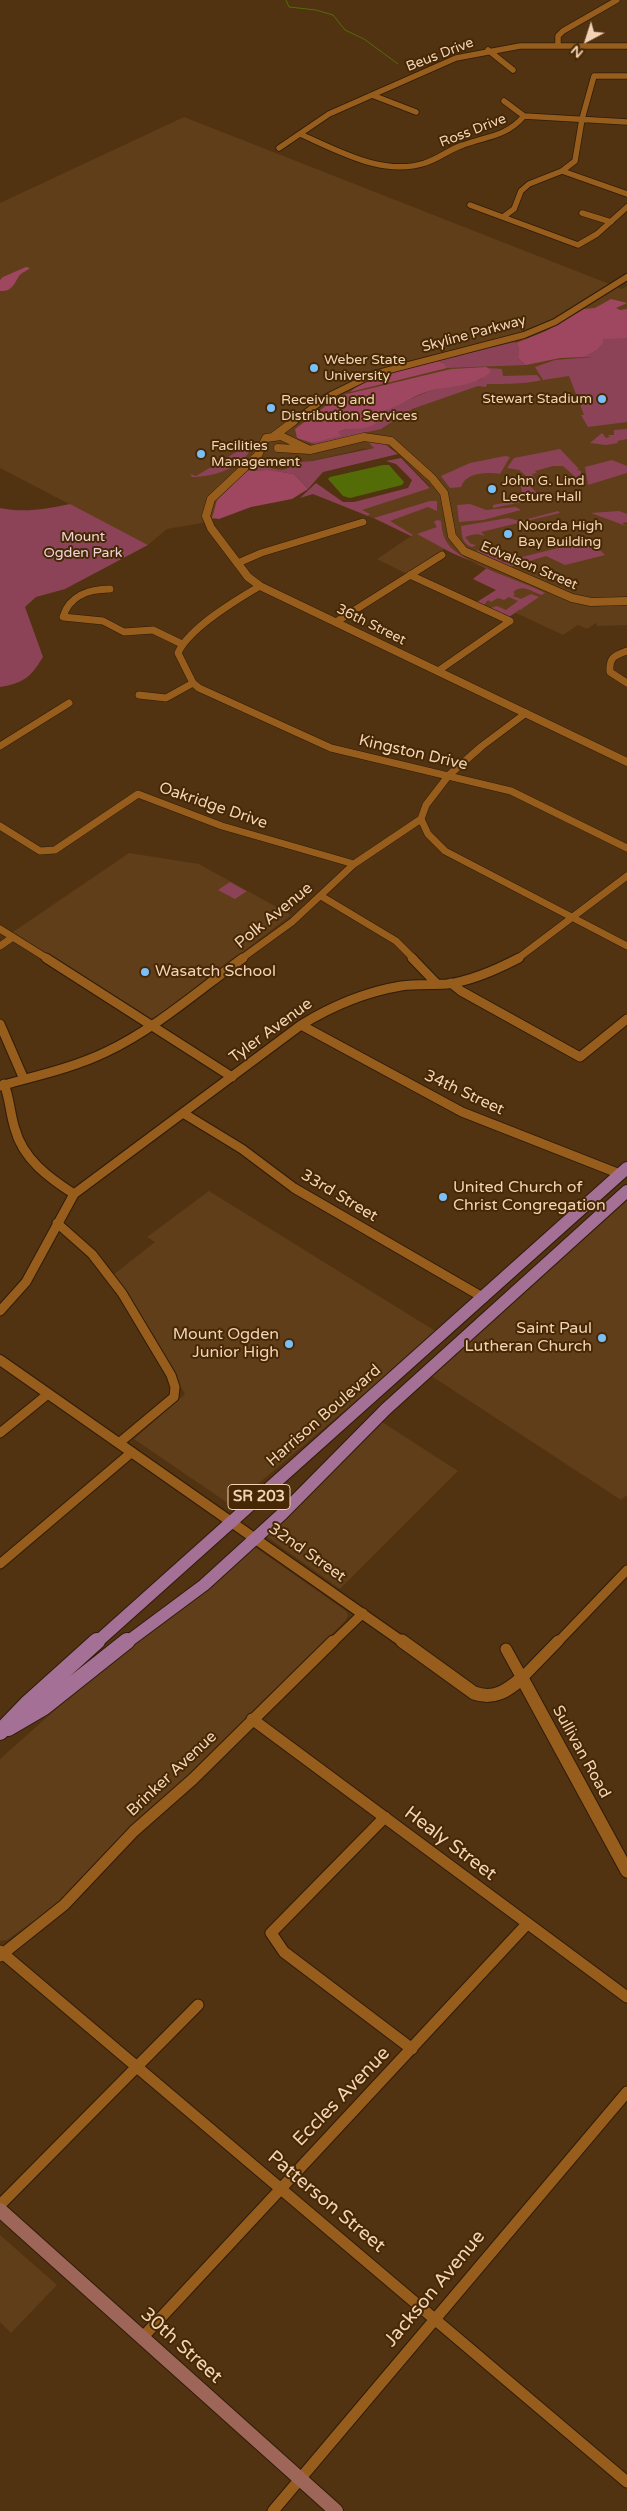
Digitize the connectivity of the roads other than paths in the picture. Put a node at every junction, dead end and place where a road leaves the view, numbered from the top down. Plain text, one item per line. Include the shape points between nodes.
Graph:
1 (617, 0) edge
2 (558, 45) junction
3 (627, 46) edge
4 (488, 50) junction
5 (513, 70) dead end
6 (627, 76) edge
7 (372, 95) junction
8 (504, 100) dead end
9 (416, 112) dead end
10 (524, 116) junction
11 (582, 119) junction
12 (627, 122) edge
13 (300, 134) junction
14 (279, 148) dead end
15 (562, 171) junction
16 (627, 194) edge
17 (470, 205) dead end
18 (627, 207) edge
19 (582, 213) dead end
20 (503, 217) junction
21 (611, 222) junction
22 (627, 277) edge
23 (297, 420) junction
24 (274, 436) junction
25 (286, 439) junction
26 (264, 443) junction
27 (276, 448) junction
28 (310, 450) junction
29 (258, 454) junction
30 (363, 522) dead end
31 (442, 555) dead end
32 (238, 563) junction
33 (410, 575) junction
34 (260, 586) junction
35 (110, 590) dead end
36 (627, 602) edge
37 (510, 621) joint
38 (336, 622) junction
39 (182, 644) junction
40 (627, 651) edge
41 (438, 671) junction
42 (194, 683) junction
43 (627, 683) edge
44 (139, 695) dead end
45 (69, 703) dead end
46 (526, 714) junction
47 (0, 746) edge
48 (627, 762) edge
49 (449, 776) junction
50 (421, 819) junction
51 (0, 826) edge
52 (627, 848) edge
53 (48, 852) joint
54 (354, 864) junction
55 (627, 876) edge
56 (321, 896) junction
57 (574, 918) junction
58 (0, 929) edge
59 (13, 937) junction
60 (0, 946) edge
61 (627, 946) edge
62 (451, 983) junction
63 (437, 984) junction
64 (627, 1019) edge
65 (0, 1024) edge
66 (150, 1025) junction
67 (301, 1025) junction
68 (580, 1057) joint
69 (232, 1077) junction
70 (23, 1078) junction
71 (2, 1085) edge
72 (184, 1113) junction
73 (624, 1172) edge
74 (627, 1191) edge
75 (74, 1194) junction
76 (57, 1223) junction
77 (484, 1298) junction
78 (0, 1311) edge
79 (0, 1360) edge
80 (48, 1394) junction
81 (0, 1433) edge
82 (120, 1443) junction
83 (132, 1452) junction
84 (232, 1521) junction
85 (256, 1538) junction
86 (0, 1564) edge
87 (626, 1574) edge
88 (363, 1613) junction
89 (506, 1649) dead end
90 (522, 1678) junction
91 (252, 1719) junction
92 (0, 1731) edge
93 (385, 1817) junction
94 (627, 1871) edge
95 (527, 1924) junction
96 (271, 1933) joint
97 (1, 1953) edge
98 (627, 1997) edge
99 (198, 2004) dead end
100 (412, 2049) junction
101 (137, 2066) junction
102 (627, 2092) edge
103 (279, 2187) junction
104 (0, 2205) edge
105 (0, 2210) edge
106 (435, 2319) junction
107 (142, 2338) junction
108 (300, 2479) junction
109 (627, 2482) edge
110 (272, 2511) edge
111 (336, 2511) edge

1 - 2 street via 563,31 558,36
2 - 3 street, Beus Drive
2 - 4 street, Beus Drive via 521,45
4 - 5 street
4 - 7 street, Beus Drive via 456,58
6 - 11 street via 594,76
7 - 9 street
7 - 13 street, Beus Drive via 329,114
8 - 10 street
10 - 11 street, Ross Drive
10 - 13 street, Ross Drive via 516,127 502,135 460,146 426,163 402,167 377,164
11 - 12 street, Ross Drive
11 - 15 street via 575,161
13 - 14 street, Beus Drive
15 - 16 street
15 - 20 street via 529,184 521,191 514,209
17 - 20 street
18 - 21 street
19 - 21 street
20 - 21 street via 578,245
22 - 23 street, Skyline Parkway via 547,326 490,346 374,374 327,397
23 - 24 street, Skyline Parkway
23 - 25 street, Skyline Parkway
24 - 25 street
24 - 26 street, Skyline Parkway via 266,438
25 - 27 street, Skyline Parkway via 286,445
25 - 28 street
26 - 27 street
26 - 29 street, 36th Street
27 - 28 street, Edvalson Street
27 - 29 street, 36th Street
28 - 36 street, Edvalson Street via 364,437 391,441 444,493 452,536 464,551 572,598 591,602
29 - 32 street, 36th Street via 218,491 207,506 206,516 211,528
30 - 32 street
31 - 33 street
32 - 34 street, 36th Street
33 - 37 street
33 - 38 street
34 - 38 street, 36th Street
34 - 39 street via 225,607
35 - 39 street via 97,589 75,598 63,616 103,621 124,632 153,630
37 - 41 street
38 - 41 street, 36th Street
39 - 42 street via 178,653
40 - 43 street via 613,656 609,662 610,672
41 - 46 street, 36th Street
42 - 44 street via 166,698
42 - 49 street, Kingston Drive via 332,748
45 - 47 street
46 - 48 street, 36th Street
46 - 49 street, Polk Avenue via 482,745
49 - 50 street, Polk Avenue via 422,811
49 - 52 street, Kingston Drive via 512,791
50 - 54 street, Polk Avenue
50 - 57 street via 428,834 445,851
51 - 53 street via 40,851
53 - 54 street, Oakridge Drive via 138,794 222,826
54 - 56 street, Polk Avenue
55 - 57 street, Tyler Avenue
56 - 63 street via 396,941
56 - 66 street, Polk Avenue via 292,922
57 - 61 street
57 - 62 street, Tyler Avenue via 511,963
58 - 59 street
59 - 60 street
59 - 66 street
62 - 63 street, Tyler Avenue
62 - 68 street via 461,992
63 - 67 street, Tyler Avenue via 417,984 367,994 321,1012
64 - 68 street
65 - 70 street
66 - 69 street
66 - 70 street, Polk Avenue via 132,1039 104,1053
67 - 69 street, Tyler Avenue
67 - 73 street, 34th Street via 462,1112
69 - 72 street, Tyler Avenue
70 - 71 street, Polk Avenue
71 - 75 street via 8,1094 15,1130 27,1155
72 - 75 street, Tyler Avenue
72 - 77 street, 33rd Street via 242,1149 294,1188
73 - 77 main road, Harrison Boulevard / SR 203
74 - 85 main road, Harrison Boulevard / SR 203 via 386,1409
75 - 76 street, Tyler Avenue
76 - 78 street, Tyler Avenue via 26,1282
76 - 82 street via 72,1233 112,1278 171,1375 175,1387 174,1397
77 - 84 main road, Harrison Boulevard / SR 203
79 - 80 street, 32nd Street
80 - 81 street
80 - 82 street, 32nd Street
82 - 83 street, 32nd Street
83 - 84 street, 32nd Street
83 - 86 street
84 - 85 street, 32nd Street
84 - 92 main road, Harrison Boulevard / SR 203
85 - 88 street, 32nd Street
85 - 92 main road, Harrison Boulevard / SR 203 via 193,1594 91,1668 56,1698 31,1716
87 - 90 street
88 - 90 street, 32nd Street via 481,1696 498,1696
88 - 91 street, Brinker Avenue
89 - 90 street, Sullivan Road
90 - 94 street, Sullivan Road
91 - 93 street, Healy Street
91 - 97 street, Brinker Avenue via 193,1779 134,1831 64,1904
93 - 95 street, Healy Street
93 - 96 street
95 - 98 street, Healy Street
95 - 100 street, Eccles Avenue
96 - 100 street via 284,1952
97 - 101 street, Patterson Street
99 - 101 street
100 - 103 street, Eccles Avenue
101 - 103 street, Patterson Street
101 - 104 street
102 - 106 street, Jackson Avenue
103 - 106 street, Patterson Street
103 - 107 street, Eccles Avenue
105 - 107 main road, 30th Street
106 - 108 street, Jackson Avenue
106 - 109 street, Patterson Street
107 - 108 main road, 30th Street
108 - 110 street, Jackson Avenue
108 - 111 main road, 30th Street

